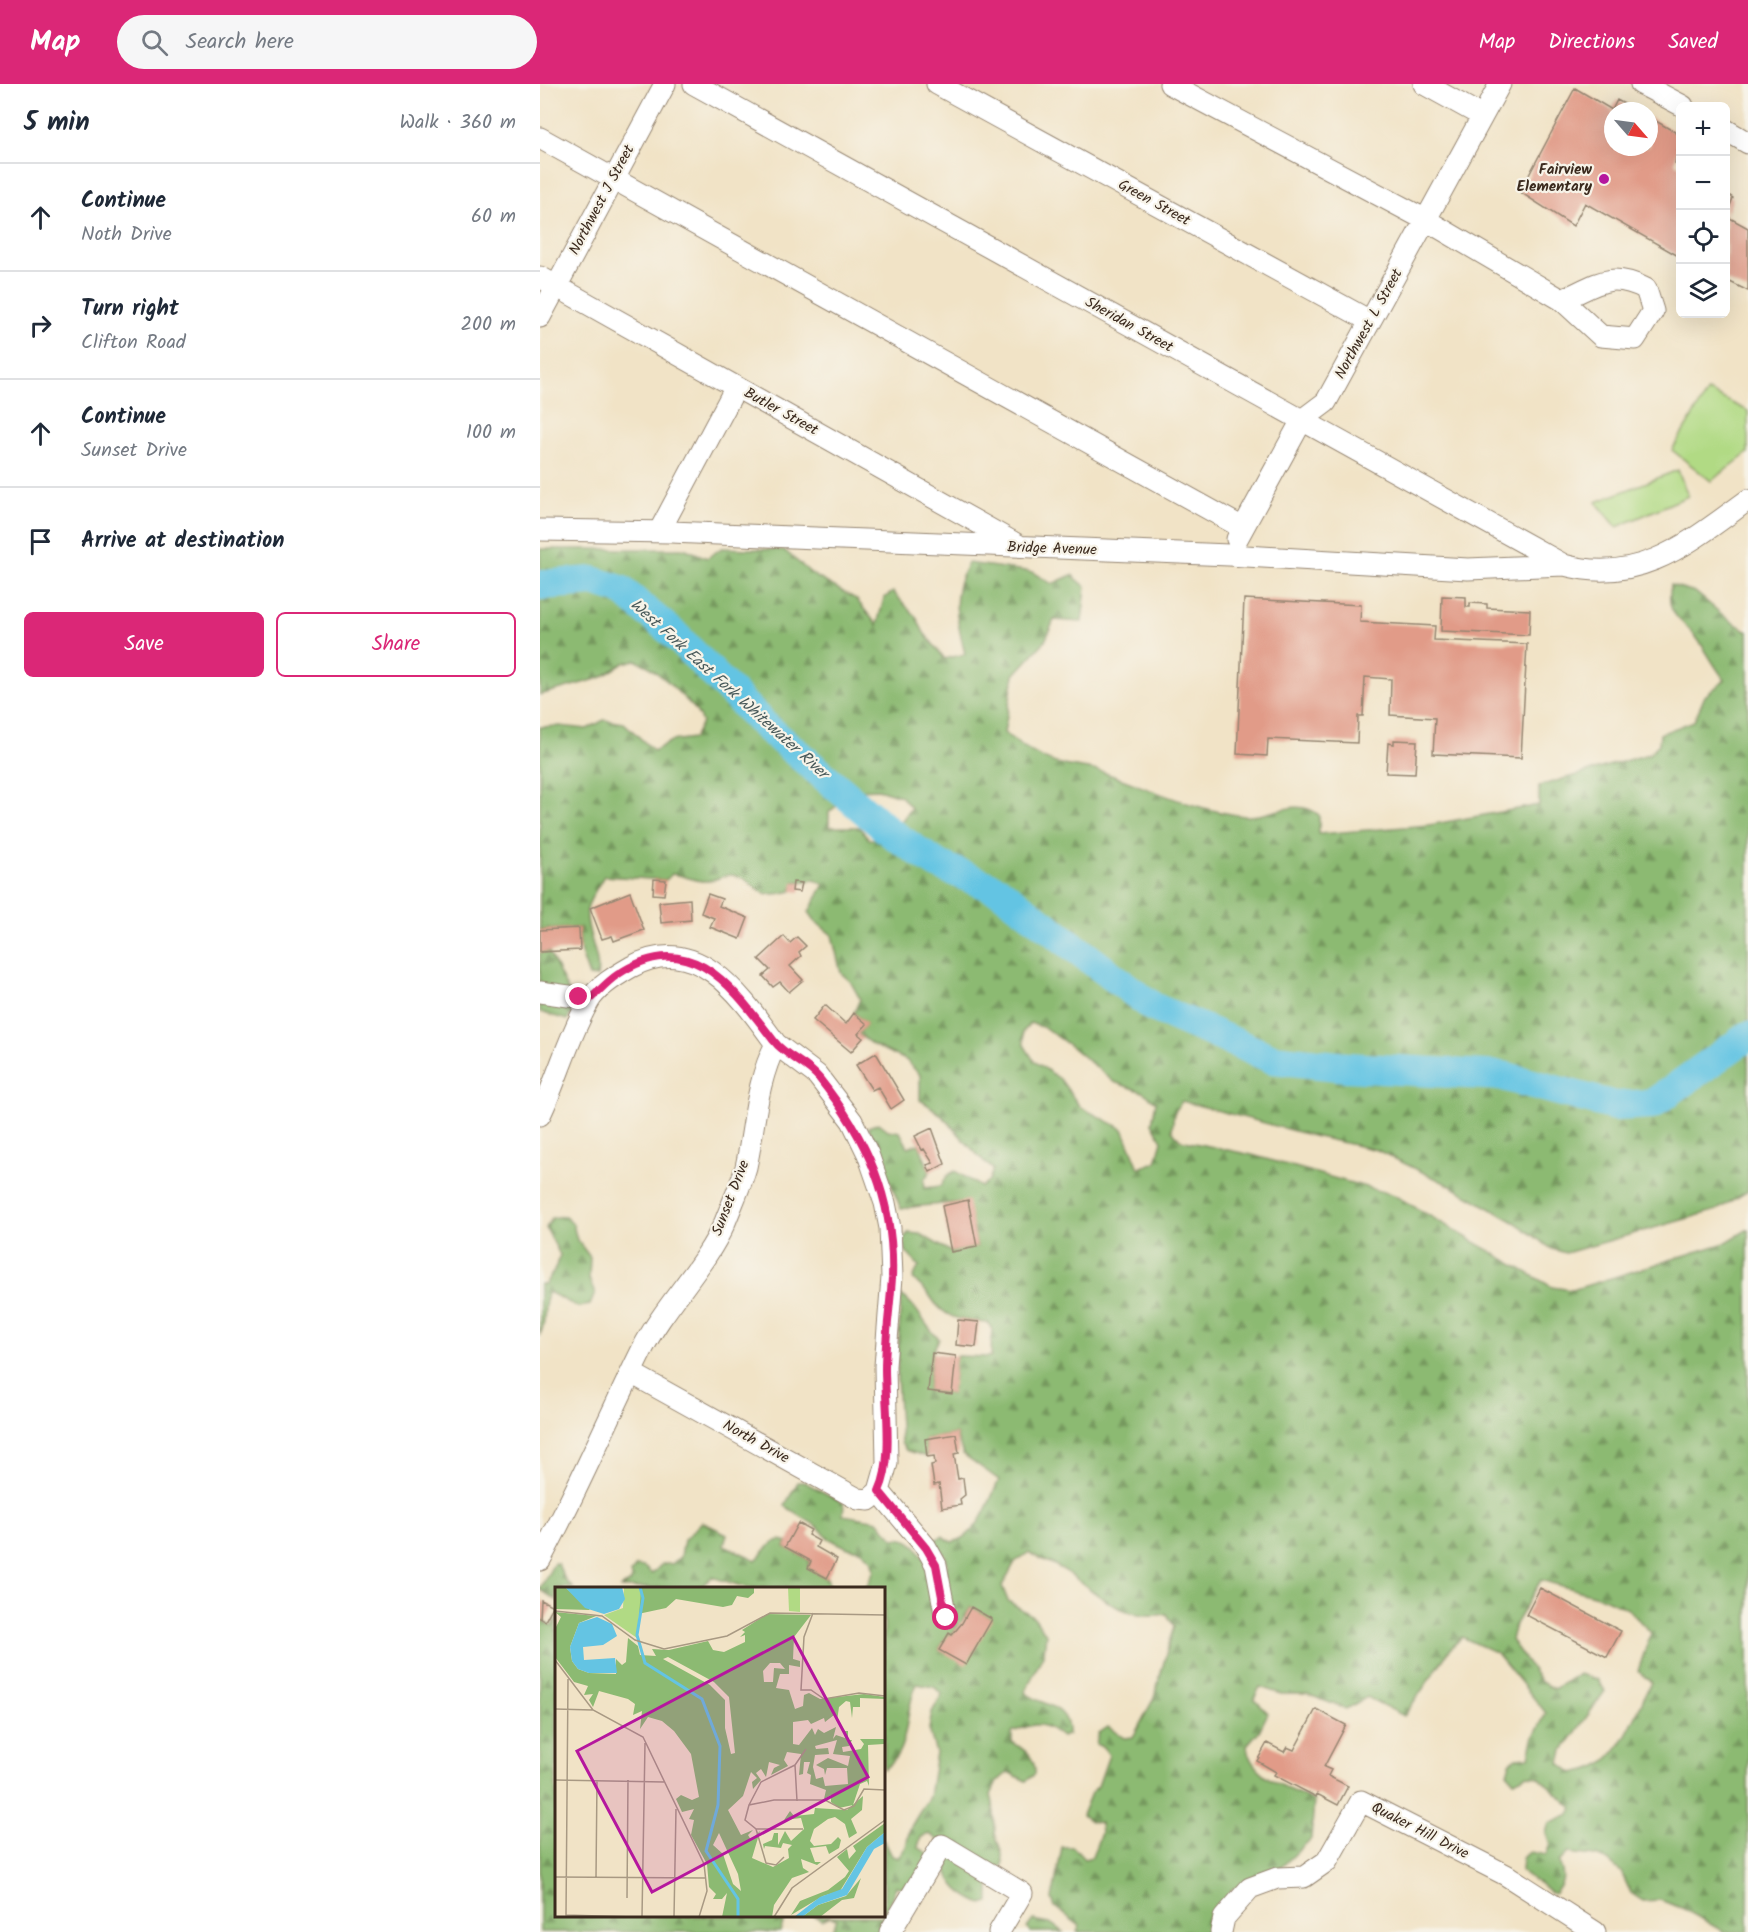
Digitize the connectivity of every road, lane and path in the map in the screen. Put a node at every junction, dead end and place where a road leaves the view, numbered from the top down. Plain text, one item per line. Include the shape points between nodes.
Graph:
1 (665, 84) edge
2 (694, 84) edge
3 (937, 84) edge
4 (1170, 84) edge
5 (1424, 84) edge
6 (1500, 84) edge
7 (1641, 84) edge
8 (1676, 102) edge
9 (1482, 116) junction
10 (1730, 133) edge
11 (540, 138) edge
12 (1748, 143) edge
13 (614, 178) junction
14 (1426, 220) junction
15 (548, 281) edge
16 (1562, 300) dead end
17 (540, 317) edge
18 (1370, 321) junction
19 (736, 387) junction
20 (1302, 420) junction
21 (1748, 500) edge
22 (1243, 528) junction
23 (540, 530) edge
24 (660, 532) junction
25 (1022, 548) junction
26 (1228, 555) junction
27 (1564, 565) junction
28 (540, 992) edge
29 (590, 999) junction
30 (776, 1044) junction
31 (540, 1114) edge
32 (633, 1374) junction
33 (879, 1491) junction
34 (540, 1560) edge
35 (946, 1618) dead end
36 (890, 1932) edge
37 (999, 1932) edge
38 (1221, 1932) edge
39 (1595, 1932) edge

1 - 13 street, Northwest J Street
2 - 20 street, Sheridan Street
3 - 18 street, Green Street
4 - 14 street
5 - 9 street
6 - 9 street, Northwest L Street
7 - 8 street
9 - 14 street, Northwest L Street
10 - 12 street
11 - 13 street
13 - 15 street, Northwest J Street
13 - 22 street
14 - 16 street
14 - 18 street, Northwest L Street
15 - 17 street, Northwest J Street
15 - 19 street, Butler Street
18 - 20 street, Northwest L Street via 1326,402
19 - 24 street
19 - 25 street, Butler Street
20 - 22 street, Northwest L Street
20 - 27 street, Sheridan Street
21 - 27 street via 1679,550 1658,560 1606,571
22 - 26 street, Northwest L Street
23 - 24 street, Bridge Avenue
24 - 25 street, Bridge Avenue
25 - 26 street, Bridge Avenue
26 - 27 street, Bridge Avenue via 1468,569
28 - 29 street
29 - 30 street via 616,975 655,957 690,960 709,968 745,1001
29 - 31 street
30 - 32 street, Sunset Drive via 765,1064 745,1169 724,1223 671,1301 641,1352
30 - 33 street via 817,1075 852,1121 885,1203 892,1277 885,1366 886,1463
32 - 33 street, North Drive via 858,1499 869,1500
32 - 34 street, Sunset Drive
33 - 35 street via 936,1565
36 - 37 street via 942,1845 1022,1893
38 - 39 street, Quaker Hill Drive via 1224,1918 1250,1888 1277,1878 1304,1877 1327,1862 1361,1801 1506,1875

